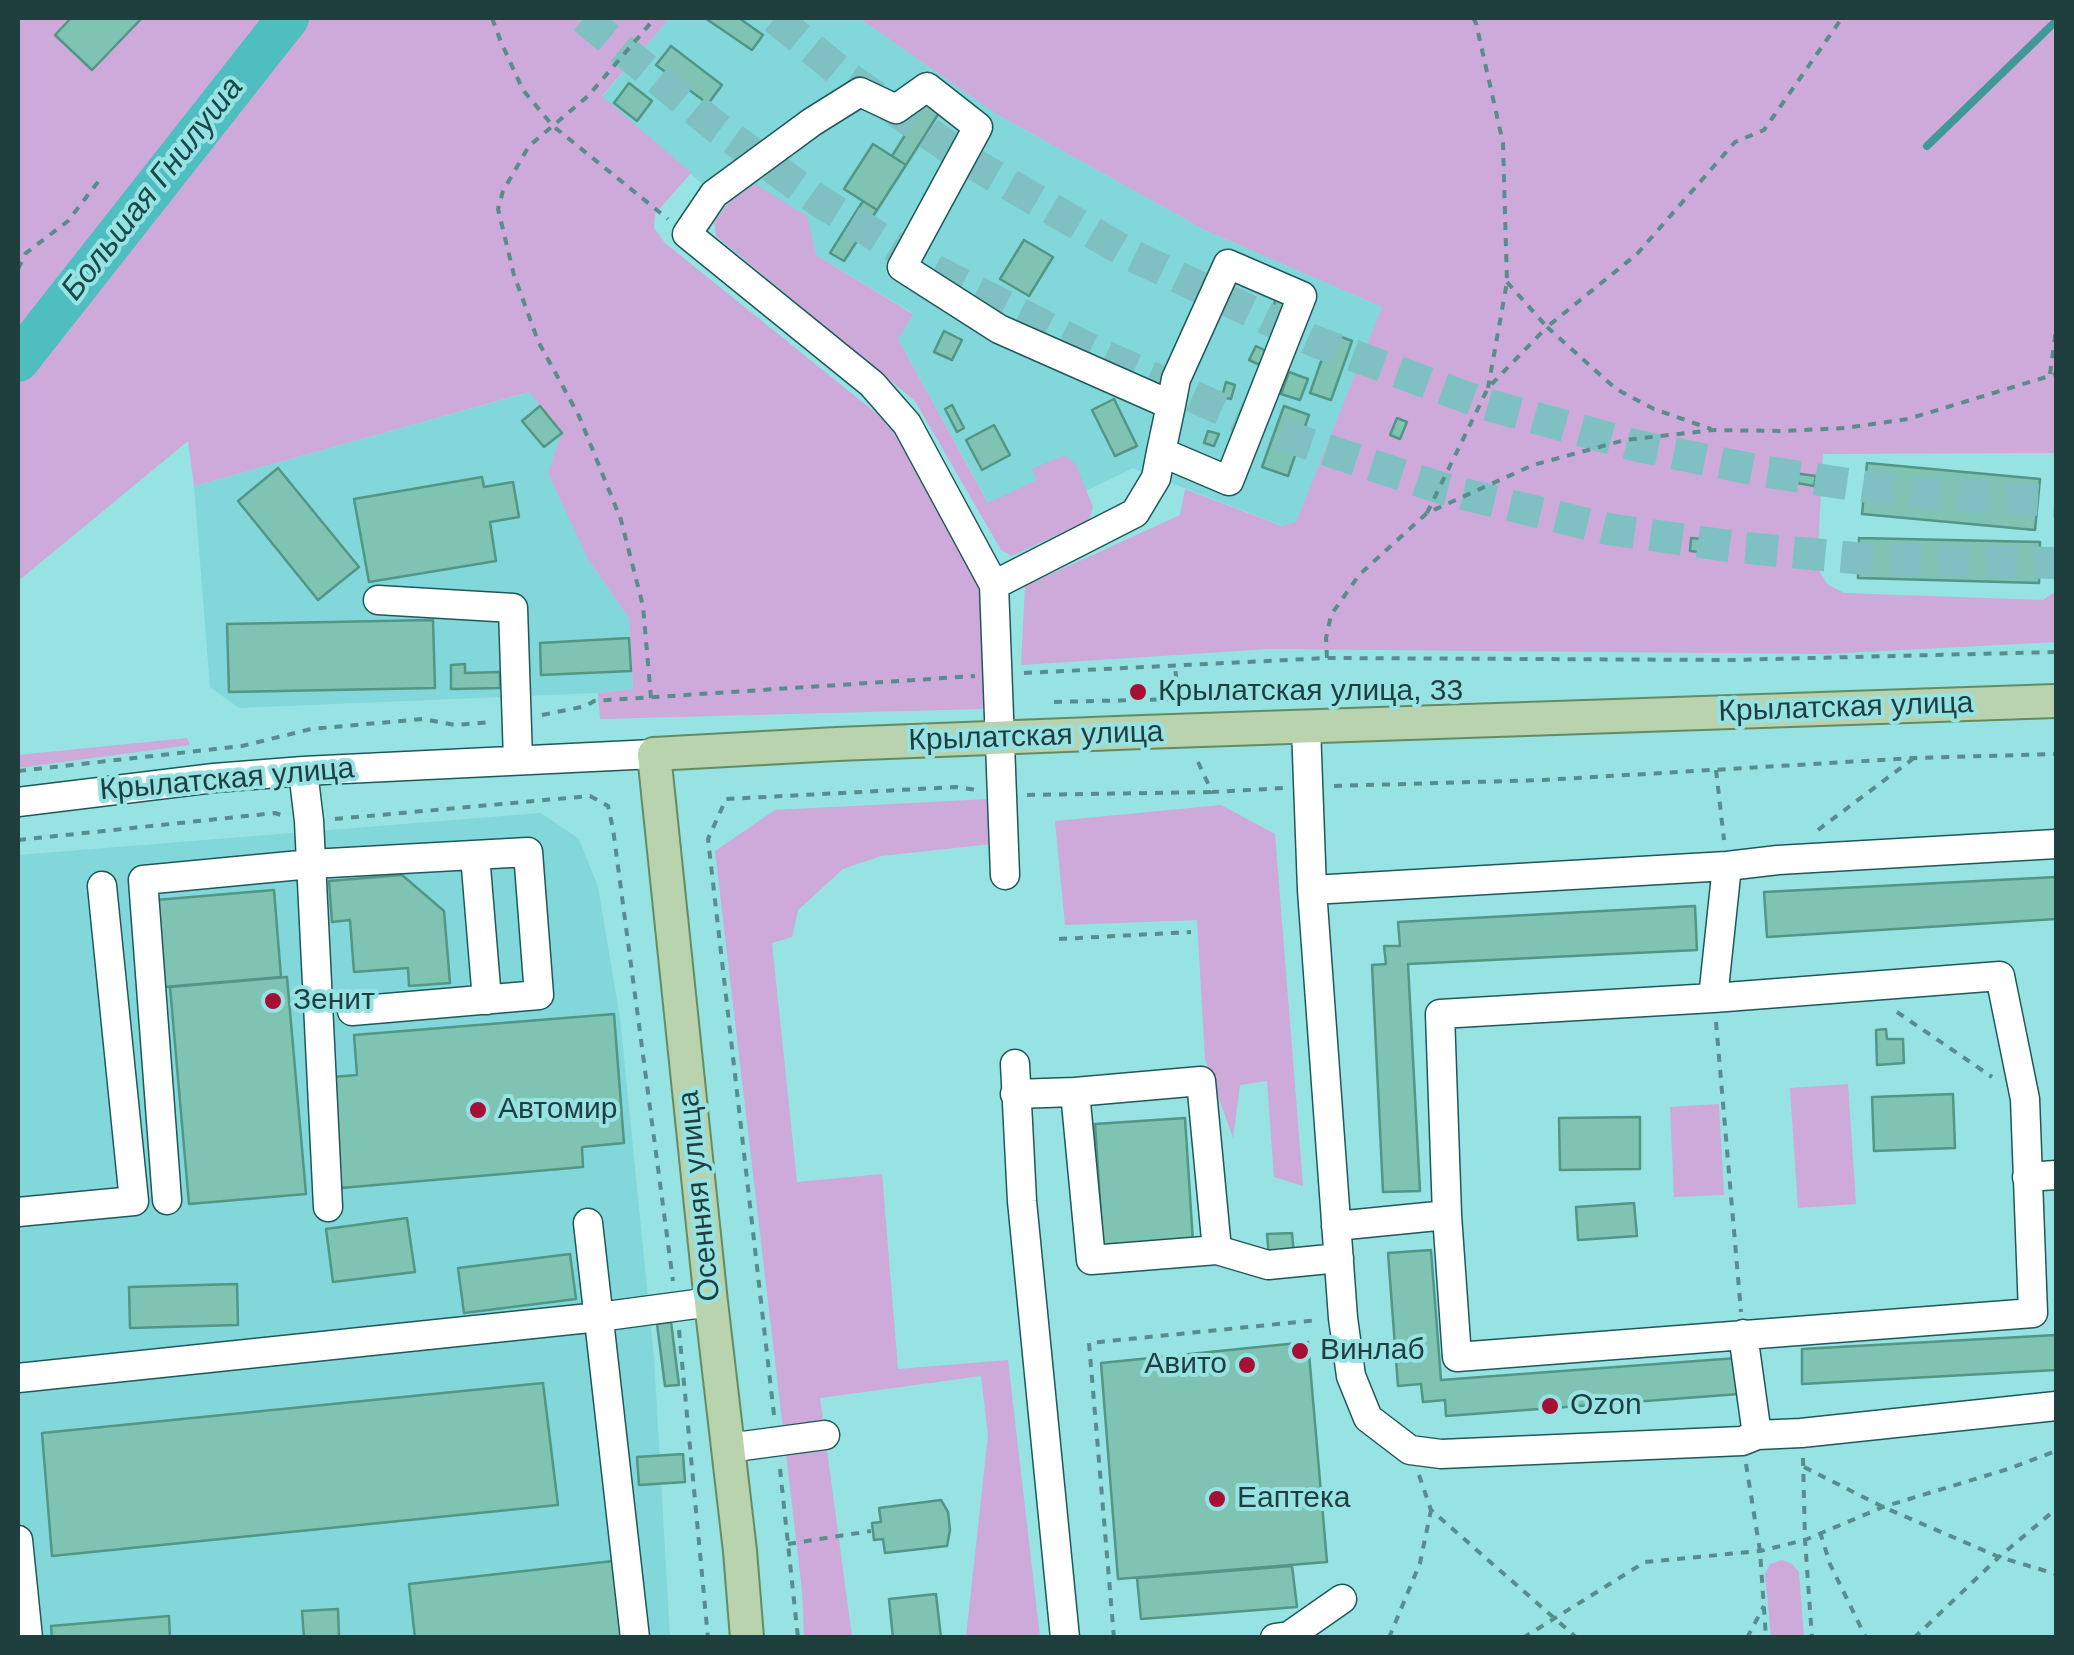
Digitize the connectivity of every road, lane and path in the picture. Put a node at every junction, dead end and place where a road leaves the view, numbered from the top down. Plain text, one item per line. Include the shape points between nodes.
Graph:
1 (492, 18) edge
2 (655, 18) edge
3 (1473, 18) edge
4 (1842, 18) edge
5 (552, 126) junction
6 (101, 178) dead end
7 (688, 234) junction
8 (18, 269) edge
9 (1507, 282) junction
10 (1547, 327) junction
11 (2056, 330) edge
12 (2056, 374) edge
13 (2050, 376) junction
14 (1488, 388) junction
15 (1171, 405) junction
16 (1714, 430) junction
17 (1162, 452) junction
18 (1427, 512) junction
19 (994, 585) junction
20 (378, 600) dead end
21 (2056, 652) edge
22 (1175, 664) dead end
23 (2056, 700) edge
24 (1054, 702) dead end
25 (517, 720) junction
26 (1306, 727) junction
27 (999, 738) junction
28 (654, 754) junction
29 (2056, 754) edge
30 (1914, 758) junction
31 (518, 760) junction
32 (1198, 762) dead end
33 (1716, 770) junction
34 (18, 771) edge
35 (303, 771) junction
36 (1309, 787) junction
37 (1212, 792) junction
38 (1001, 793) junction
39 (18, 802) edge
40 (608, 806) dead end
41 (2056, 844) edge
42 (475, 855) junction
43 (1778, 860) junction
44 (311, 864) junction
45 (1727, 866) junction
46 (1005, 875) dead end
47 (102, 886) dead end
48 (1312, 890) junction
49 (1191, 932) dead end
50 (1059, 939) dead end
51 (1858, 985) junction
52 (1713, 998) junction
53 (486, 1000) junction
54 (352, 1011) dead end
55 (1015, 1064) dead end
56 (1075, 1092) junction
57 (1015, 1094) junction
58 (2025, 1099) junction
59 (2056, 1176) edge
60 (2027, 1177) junction
61 (167, 1200) dead end
62 (328, 1207) dead end
63 (18, 1212) edge
64 (1447, 1216) junction
65 (588, 1223) dead end
66 (1336, 1226) junction
67 (1217, 1250) junction
68 (1339, 1258) junction
69 (710, 1302) junction
70 (677, 1306) junction
71 (599, 1317) junction
72 (1343, 1318) junction
73 (1743, 1334) junction
74 (18, 1378) edge
75 (2056, 1406) edge
76 (1801, 1433) junction
77 (825, 1435) dead end
78 (1750, 1438) junction
79 (778, 1442) junction
80 (728, 1448) junction
81 (1410, 1450) junction
82 (2056, 1451) edge
83 (1804, 1467) junction
84 (1883, 1507) junction
85 (2056, 1509) edge
86 (1431, 1510) junction
87 (871, 1532) dead end
88 (1820, 1532) junction
89 (18, 1540) edge
90 (1805, 1540) junction
91 (788, 1544) junction
92 (1760, 1551) junction
93 (1999, 1557) junction
94 (2056, 1574) edge
95 (1342, 1599) dead end
96 (1764, 1606) junction
97 (1554, 1616) junction
98 (28, 1638) edge
99 (635, 1638) edge
100 (708, 1638) edge
101 (747, 1638) edge
102 (798, 1638) edge
103 (1065, 1638) edge
104 (1114, 1638) edge
105 (1274, 1638) edge
106 (1389, 1638) edge
107 (1523, 1638) edge
108 (1576, 1638) edge
109 (1747, 1638) edge
110 (1766, 1638) edge
111 (1812, 1638) edge
112 (1866, 1638) edge
113 (1914, 1638) edge

1 - 5 path via 524,90
2 - 5 path via 588,96
3 - 9 path via 1503,143
4 - 10 path via 1764,130 1735,142 1637,254
5 - 7 path
5 - 25 path via 529,146 498,209 538,342 579,416 622,520 642,606 651,698 594,701
6 - 8 path
7 - 15 street via 714,194 860,92 896,109 927,88 978,127 902,267 999,329
7 - 19 street via 872,384 907,424
9 - 10 path
9 - 14 path
10 - 14 path
10 - 16 path via 1616,389
11 - 13 path
12 - 13 path
13 - 16 path via 1908,419 1844,428
14 - 18 path
15 - 17 street
15 - 17 street via 1176,379 1228,264 1302,296 1230,481
16 - 18 path via 1625,440 1533,465
17 - 19 street via 1156,478 1135,512
18 - 21 path via 1342,595 1330,615 1326,658 1731,660
19 - 27 street
20 - 25 street via 513,608
22 - 24 path via 1178,699
23 - 26 main road, Крылатская улица
25 - 31 street
25 - 34 path via 311,730 242,746
26 - 27 main road, Крылатская улица
26 - 36 street
27 - 28 main road, Крылатская улица
27 - 38 street
28 - 31 street, Крылатская улица
28 - 69 main road, Осенняя улица
29 - 30 path
30 - 33 path
30 - 43 path
31 - 35 street, Крылатская улица
32 - 37 path
33 - 36 path
33 - 45 path
35 - 39 street, Крылатская улица
35 - 44 street
36 - 37 path
36 - 48 street
37 - 38 path
38 - 46 street
38 - 79 path via 956,787 726,799 708,839
40 - 70 path
41 - 43 street
42 - 44 street
42 - 53 street
42 - 53 street via 528,852 539,995
43 - 45 street
44 - 61 street via 143,880
44 - 62 street
45 - 48 street
45 - 52 street
47 - 63 street via 134,1201
48 - 66 street
49 - 50 path
51 - 52 street
51 - 58 path
51 - 58 street via 2000,976
52 - 64 street via 1440,1014
52 - 73 path
53 - 54 street
55 - 57 street
56 - 57 street
56 - 67 street via 1091,1260
56 - 67 street via 1201,1081
57 - 103 street
58 - 60 street
59 - 60 street
60 - 73 street via 2033,1313
64 - 66 street
64 - 73 street via 1458,1357
65 - 71 street
66 - 68 street
67 - 68 street via 1268,1265
68 - 72 street
69 - 70 street
69 - 80 main road, Осенняя улица
70 - 71 street
70 - 100 path
71 - 74 street
71 - 99 street
72 - 81 street via 1352,1376 1368,1418
72 - 104 path via 1089,1343
73 - 78 street
75 - 76 street
76 - 78 street
76 - 83 path
77 - 79 street
78 - 81 street via 1441,1454
78 - 92 path
79 - 80 street
79 - 91 path
80 - 101 main road, Осенняя улица
81 - 86 path
82 - 84 path
83 - 84 path
83 - 90 path
84 - 88 path
84 - 93 path
85 - 93 path
86 - 97 path
86 - 106 path via 1420,1563
87 - 91 path
88 - 90 path
88 - 112 path
89 - 98 street
90 - 92 path
90 - 111 path
91 - 102 path
92 - 96 path
92 - 97 path via 1645,1562
93 - 94 path
93 - 113 path
95 - 105 street via 1289,1636
96 - 109 path
96 - 110 path
97 - 107 path
97 - 108 path

